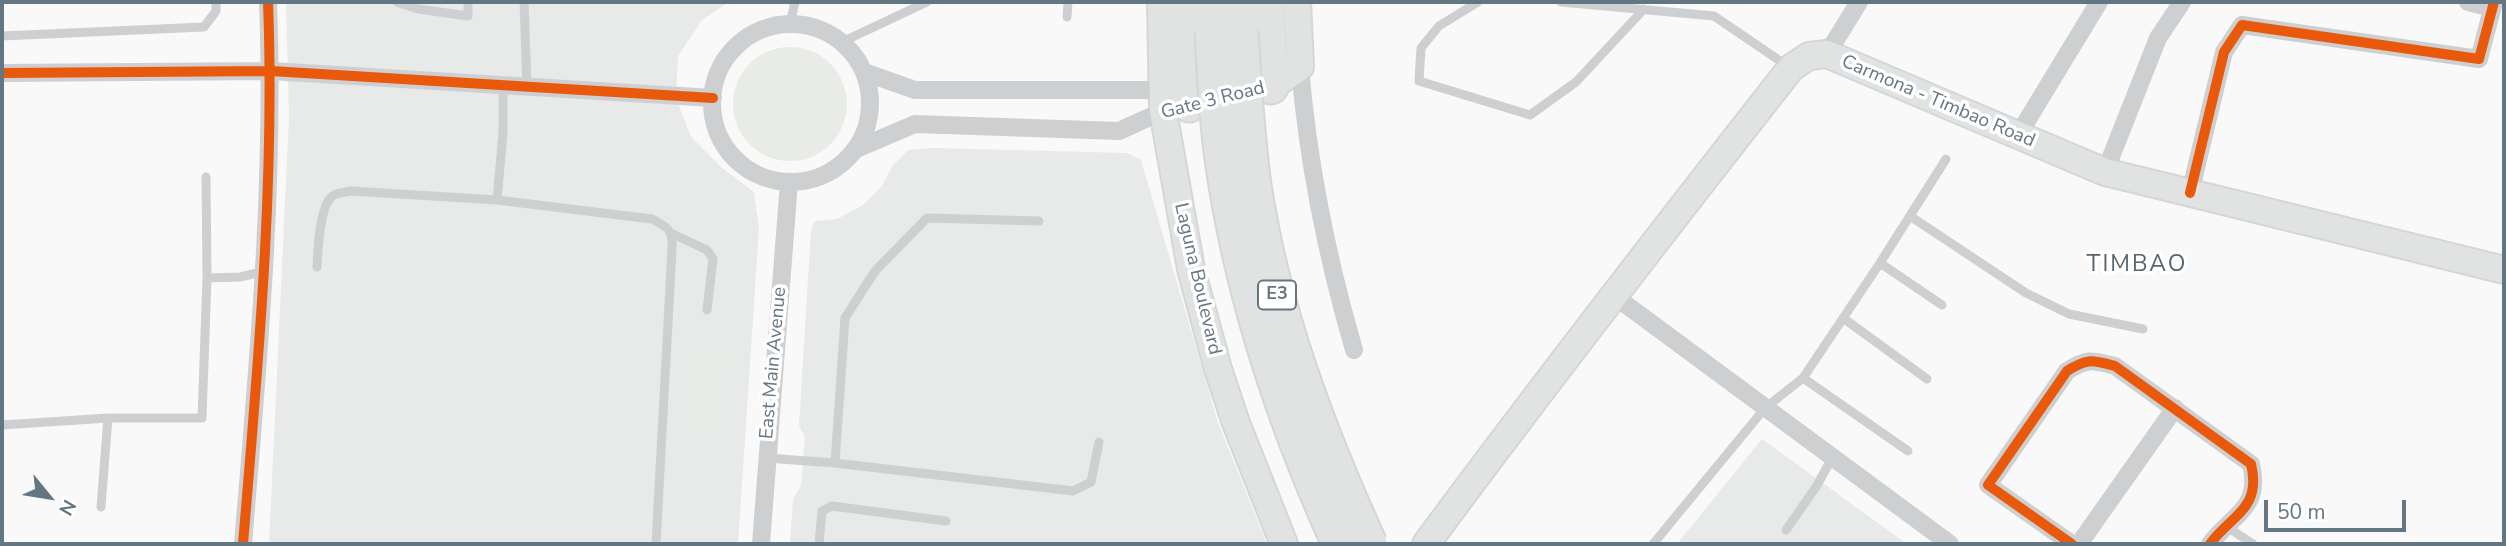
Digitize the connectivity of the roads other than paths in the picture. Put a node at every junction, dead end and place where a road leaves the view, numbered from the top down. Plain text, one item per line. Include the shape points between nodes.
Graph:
1 (216, 2) edge
2 (268, 2) edge
3 (397, 2) edge
4 (468, 2) edge
5 (524, 2) edge
6 (794, 2) edge
7 (927, 2) edge
8 (1069, 2) edge
9 (1161, 2) edge
10 (1186, 2) edge
11 (1267, 2) edge
12 (1297, 2) edge
13 (1478, 2) edge
14 (1562, 2) edge
15 (1859, 2) edge
16 (2099, 2) edge
17 (2182, 2) edge
18 (2468, 2) edge
19 (2493, 5) edge
20 (1644, 9) junction
21 (1067, 16) dead end
22 (1226, 17) edge
23 (790, 24) junction
24 (2, 36) edge
25 (842, 42) junction
26 (1827, 54) junction
27 (1790, 68) junction
28 (271, 71) junction
29 (864, 72) junction
30 (2, 73) edge
31 (1280, 73) junction
32 (503, 85) junction
33 (527, 86) junction
34 (1175, 97) junction
35 (713, 98) junction
36 (2017, 136) junction
37 (854, 150) junction
38 (1946, 159) dead end
39 (2105, 172) junction
40 (206, 177) dead end
41 (789, 181) junction
42 (2190, 193) junction
43 (497, 200) junction
44 (1910, 216) junction
45 (1039, 221) dead end
46 (673, 234) junction
47 (1880, 263) junction
48 (317, 267) dead end
49 (2504, 270) edge
50 (265, 271) junction
51 (207, 278) junction
52 (1613, 295) junction
53 (1942, 304) dead end
54 (708, 310) dead end
55 (1843, 318) junction
56 (2143, 328) dead end
57 (1354, 350) dead end
58 (1803, 378) junction
59 (1927, 379) dead end
60 (1765, 408) junction
61 (2175, 408) junction
62 (108, 418) junction
63 (2, 425) edge
64 (1099, 442) dead end
65 (1908, 451) dead end
66 (766, 458) junction
67 (1832, 458) junction
68 (835, 463) junction
69 (101, 507) dead end
70 (946, 521) dead end
71 (1786, 530) dead end
72 (2229, 530) edge
73 (1430, 543) edge
74 (243, 544) edge
75 (656, 544) edge
76 (761, 544) edge
77 (819, 544) edge
78 (1284, 544) edge
79 (1339, 544) edge
80 (1370, 544) edge
81 (1653, 544) edge
82 (1950, 544) edge
83 (2072, 544) edge
84 (2079, 544) edge
85 (2210, 544) edge
86 (2253, 544) edge

1 - 24 lane via 216,11 204,27
2 - 28 street
3 - 4 lane via 468,16
5 - 33 lane
6 - 23 lane
7 - 25 lane
8 - 21 lane
9 - 34 main road, Laguna Boulevard
10 - 34 highway
11 - 31 highway
12 - 31 main road
13 - 20 lane via 1439,26 1422,48 1419,81 1530,115 1576,82
14 - 20 lane
15 - 26 street
16 - 36 street
17 - 39 street via 2158,38
18 - 19 street
19 - 42 street via 2479,60 2242,25 2224,52
20 - 27 lane via 1714,16
22 - 79 highway, E3, bridge via 1222,158 1239,256 1295,443
22 - 80 highway, E3, bridge via 1272,274 1303,379
23 - 25 street via 817,28
23 - 35 street via 750,35 734,49 722,66
25 - 29 street
26 - 27 main road, Carmona - Timbao Road via 1809,56
26 - 36 main road, Carmona - Timbao Road
27 - 52 main road, Carmona - Timbao Road
28 - 30 street
28 - 32 street
28 - 50 street
29 - 34 street, Gate 3 Road via 915,90
29 - 37 street via 868,118
31 - 34 main road, Gate 3 Road
31 - 57 street via 1309,155 1335,285
32 - 33 street
32 - 43 lane
33 - 35 street
34 - 37 street, Gate 3 Road via 1119,131 915,124
34 - 78 main road, Laguna Boulevard via 1191,269 1236,423
35 - 41 street via 718,132 731,154 751,171
36 - 39 main road, Carmona - Timbao Road
37 - 41 street via 825,174
38 - 44 lane
39 - 42 main road, Carmona - Timbao Road
40 - 51 lane
41 - 66 street, East Main Avenue
42 - 49 main road, Carmona - Timbao Road
43 - 46 lane via 652,219 668,226
43 - 48 lane via 351,191 333,195 322,218
44 - 47 lane
44 - 56 lane via 2048,304 2069,314
45 - 68 lane via 928,218 875,271 845,318
46 - 54 lane via 707,250 713,258
46 - 75 lane
47 - 53 lane
47 - 55 lane
50 - 51 lane
50 - 74 street
51 - 62 lane via 202,418
52 - 60 street
52 - 73 main road, Carmona - Timbao Road via 1488,458
55 - 58 lane
55 - 59 lane
58 - 60 lane
58 - 65 lane
60 - 67 street
60 - 81 lane
61 - 72 street via 2252,464 2251,496
61 - 83 street via 2115,366 2082,361 2067,371 1988,485
61 - 84 street
62 - 63 lane
62 - 69 lane
64 - 68 lane via 1091,482 1073,491
66 - 68 lane
66 - 76 street, East Main Avenue
67 - 71 lane
67 - 82 street
70 - 77 lane via 832,506 822,511
72 - 85 street
72 - 86 lane

